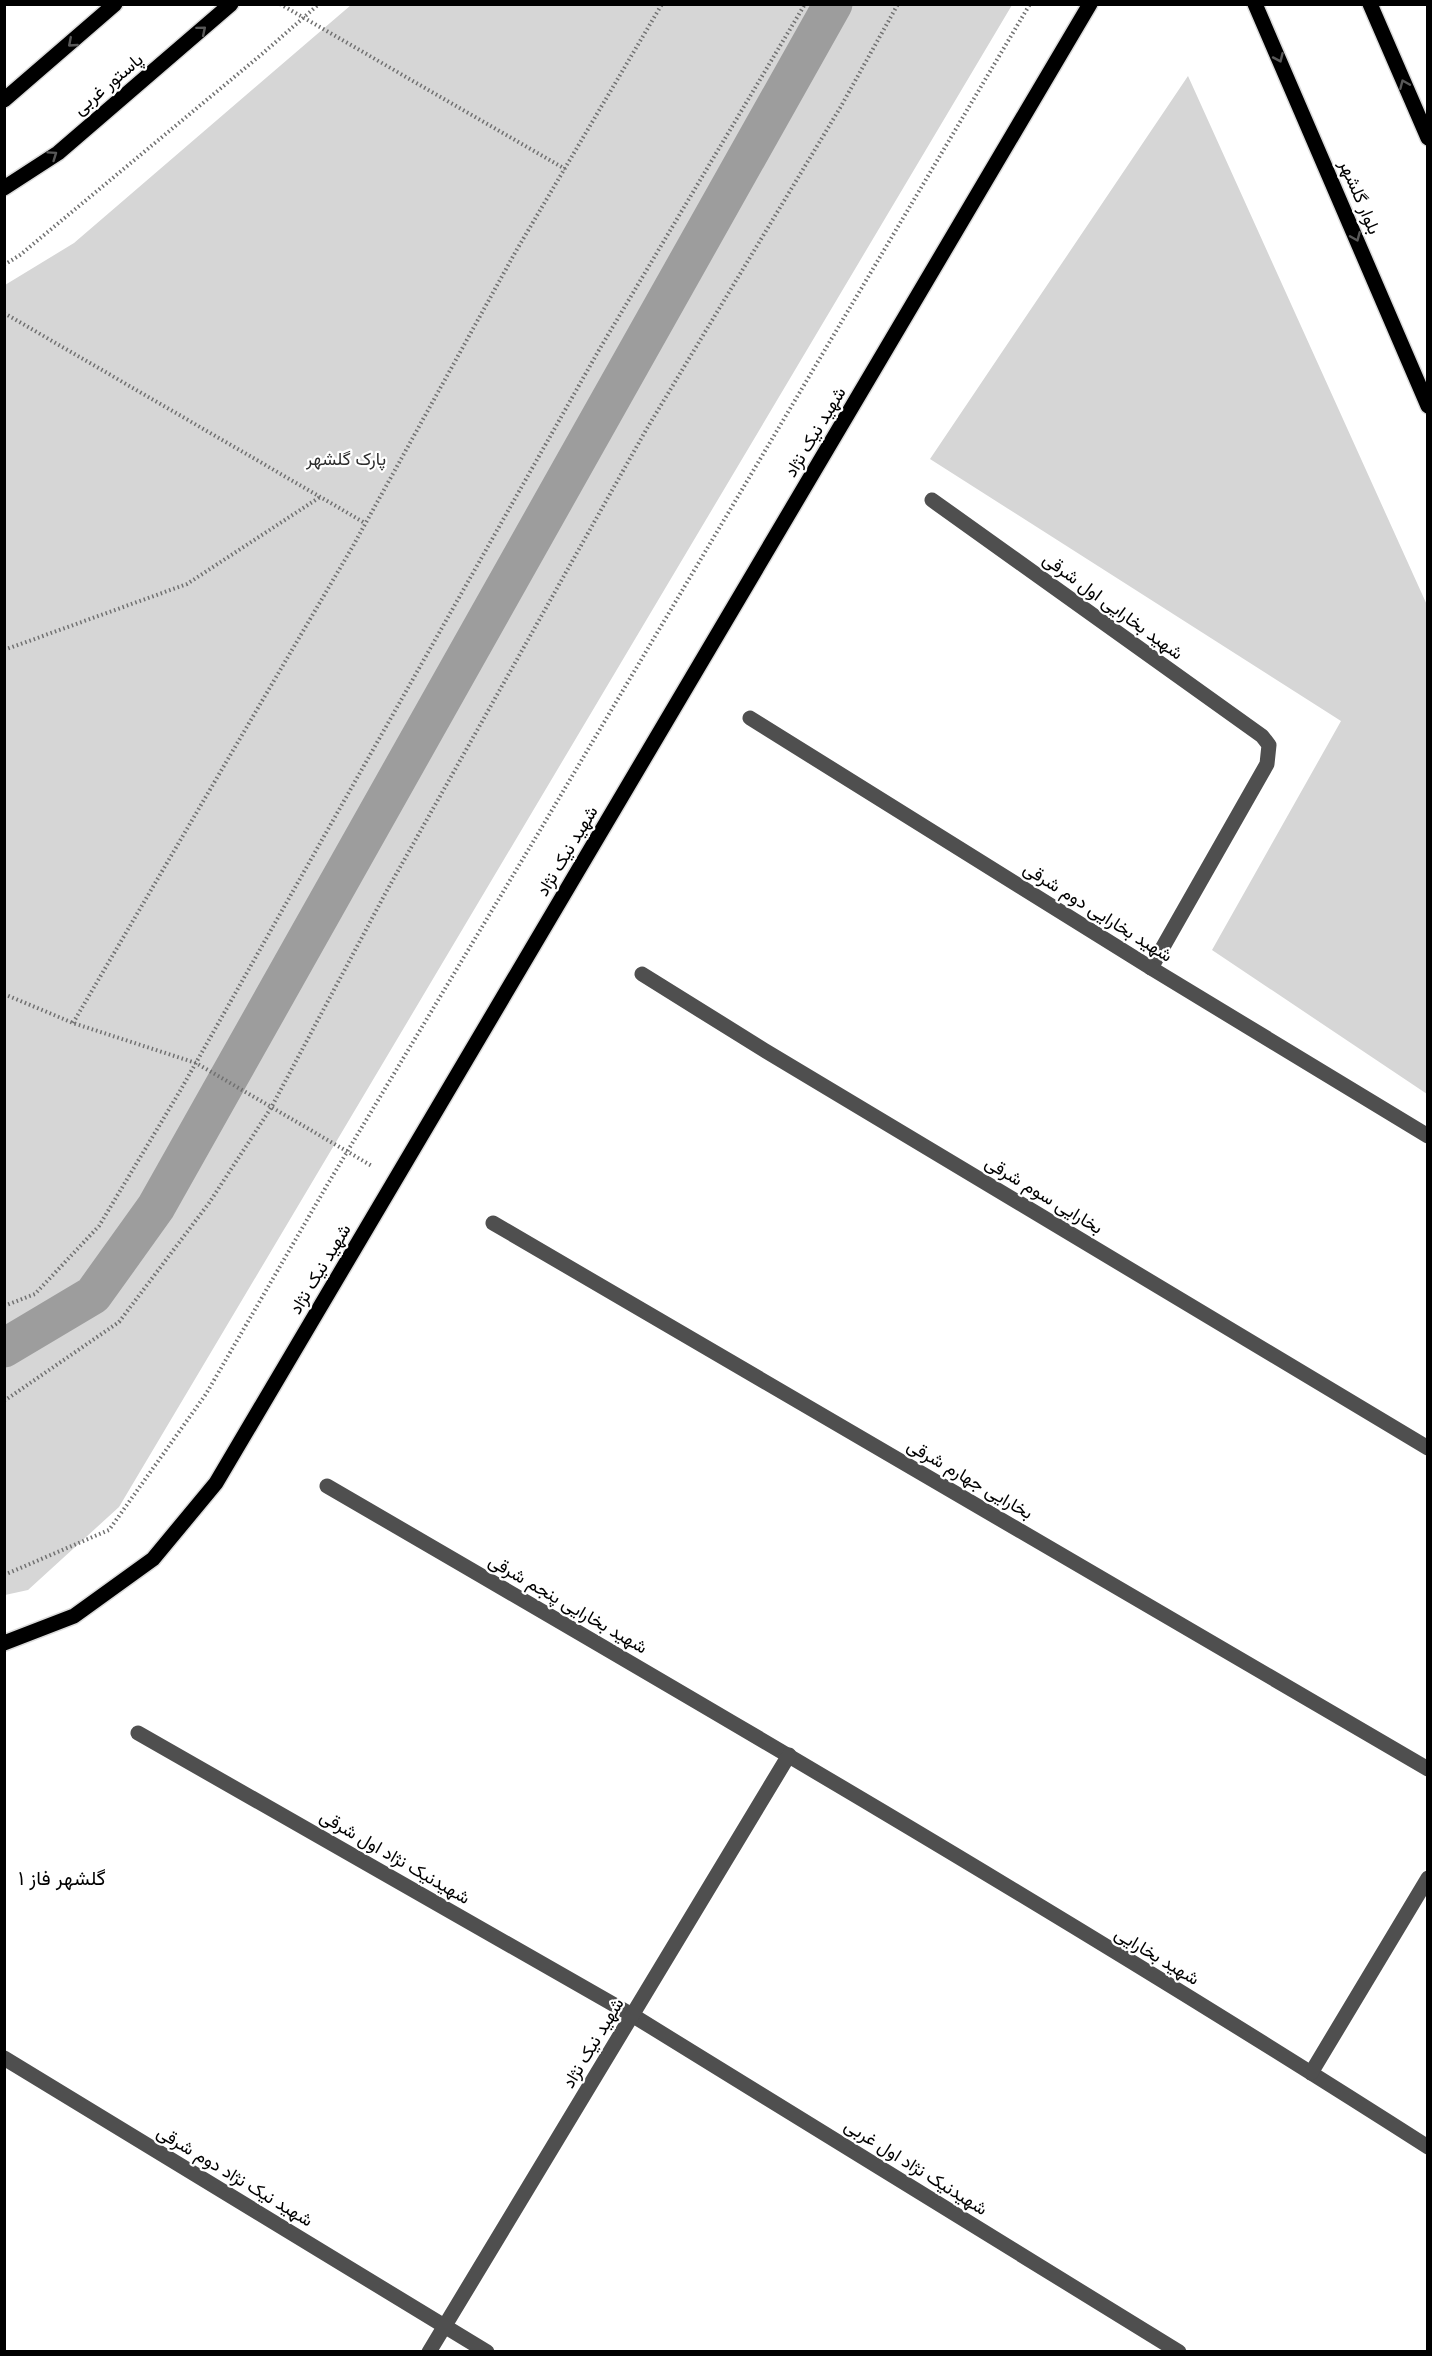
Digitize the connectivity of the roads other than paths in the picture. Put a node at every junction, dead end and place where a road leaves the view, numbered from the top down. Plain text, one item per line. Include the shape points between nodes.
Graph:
1 (116, 4) edge
2 (231, 4) edge
3 (1090, 4) edge
4 (1255, 4) edge
5 (1370, 4) edge
6 (4, 100) edge
7 (1428, 138) edge
8 (4, 188) edge
9 (1428, 406) edge
10 (932, 500) dead end
11 (750, 717) dead end
12 (1151, 968) junction
13 (642, 974) dead end
14 (1428, 1136) edge
15 (493, 1223) dead end
16 (1428, 1448) edge
17 (327, 1486) dead end
18 (4, 1643) edge
19 (138, 1733) dead end
20 (789, 1755) junction
21 (1428, 1769) edge
22 (1428, 1878) edge
23 (633, 2015) junction
24 (4, 2058) edge
25 (1311, 2073) junction
26 (1428, 2147) edge
27 (445, 2326) junction
28 (429, 2352) edge
29 (487, 2352) edge
30 (1179, 2352) edge

1 -> 6 main road
8 -> 2 main road, پاستور غربی via 58,153
3 - 18 main road, شهید نیک نژاد via 216,1483 153,1559 74,1616
4 -> 9 main road, بلوار گلشهر
7 -> 5 main road
10 - 12 street, شهید بخارایی اول شرقی via 1262,736 1269,745 1267,764
11 - 12 street, شهید بخارایی دوم شرقی
12 - 14 street, شهید بخارایی دوم شرقی
13 - 16 street, بخارایی سوم شرقی
15 - 21 street, بخارایی جهارم شرقی
17 - 20 street, شهید بخارایی پنجم شرقی
19 - 23 street, شهیدنیک نژاد اول شرقی
20 - 23 street, شهید نیک نژاد
20 - 25 street, شهید بخارایی
22 - 25 street
23 - 27 street, شهید نیک نژاد
23 - 30 street, شهیدنیک نژاد اول غربی
24 - 27 street, شهید نیک نژاد دوم شرقی
25 - 26 street, شهید بخارایی
27 - 28 street, شهید نیک نژاد
27 - 29 street, شهید نیک نژاد دوم شرقی

